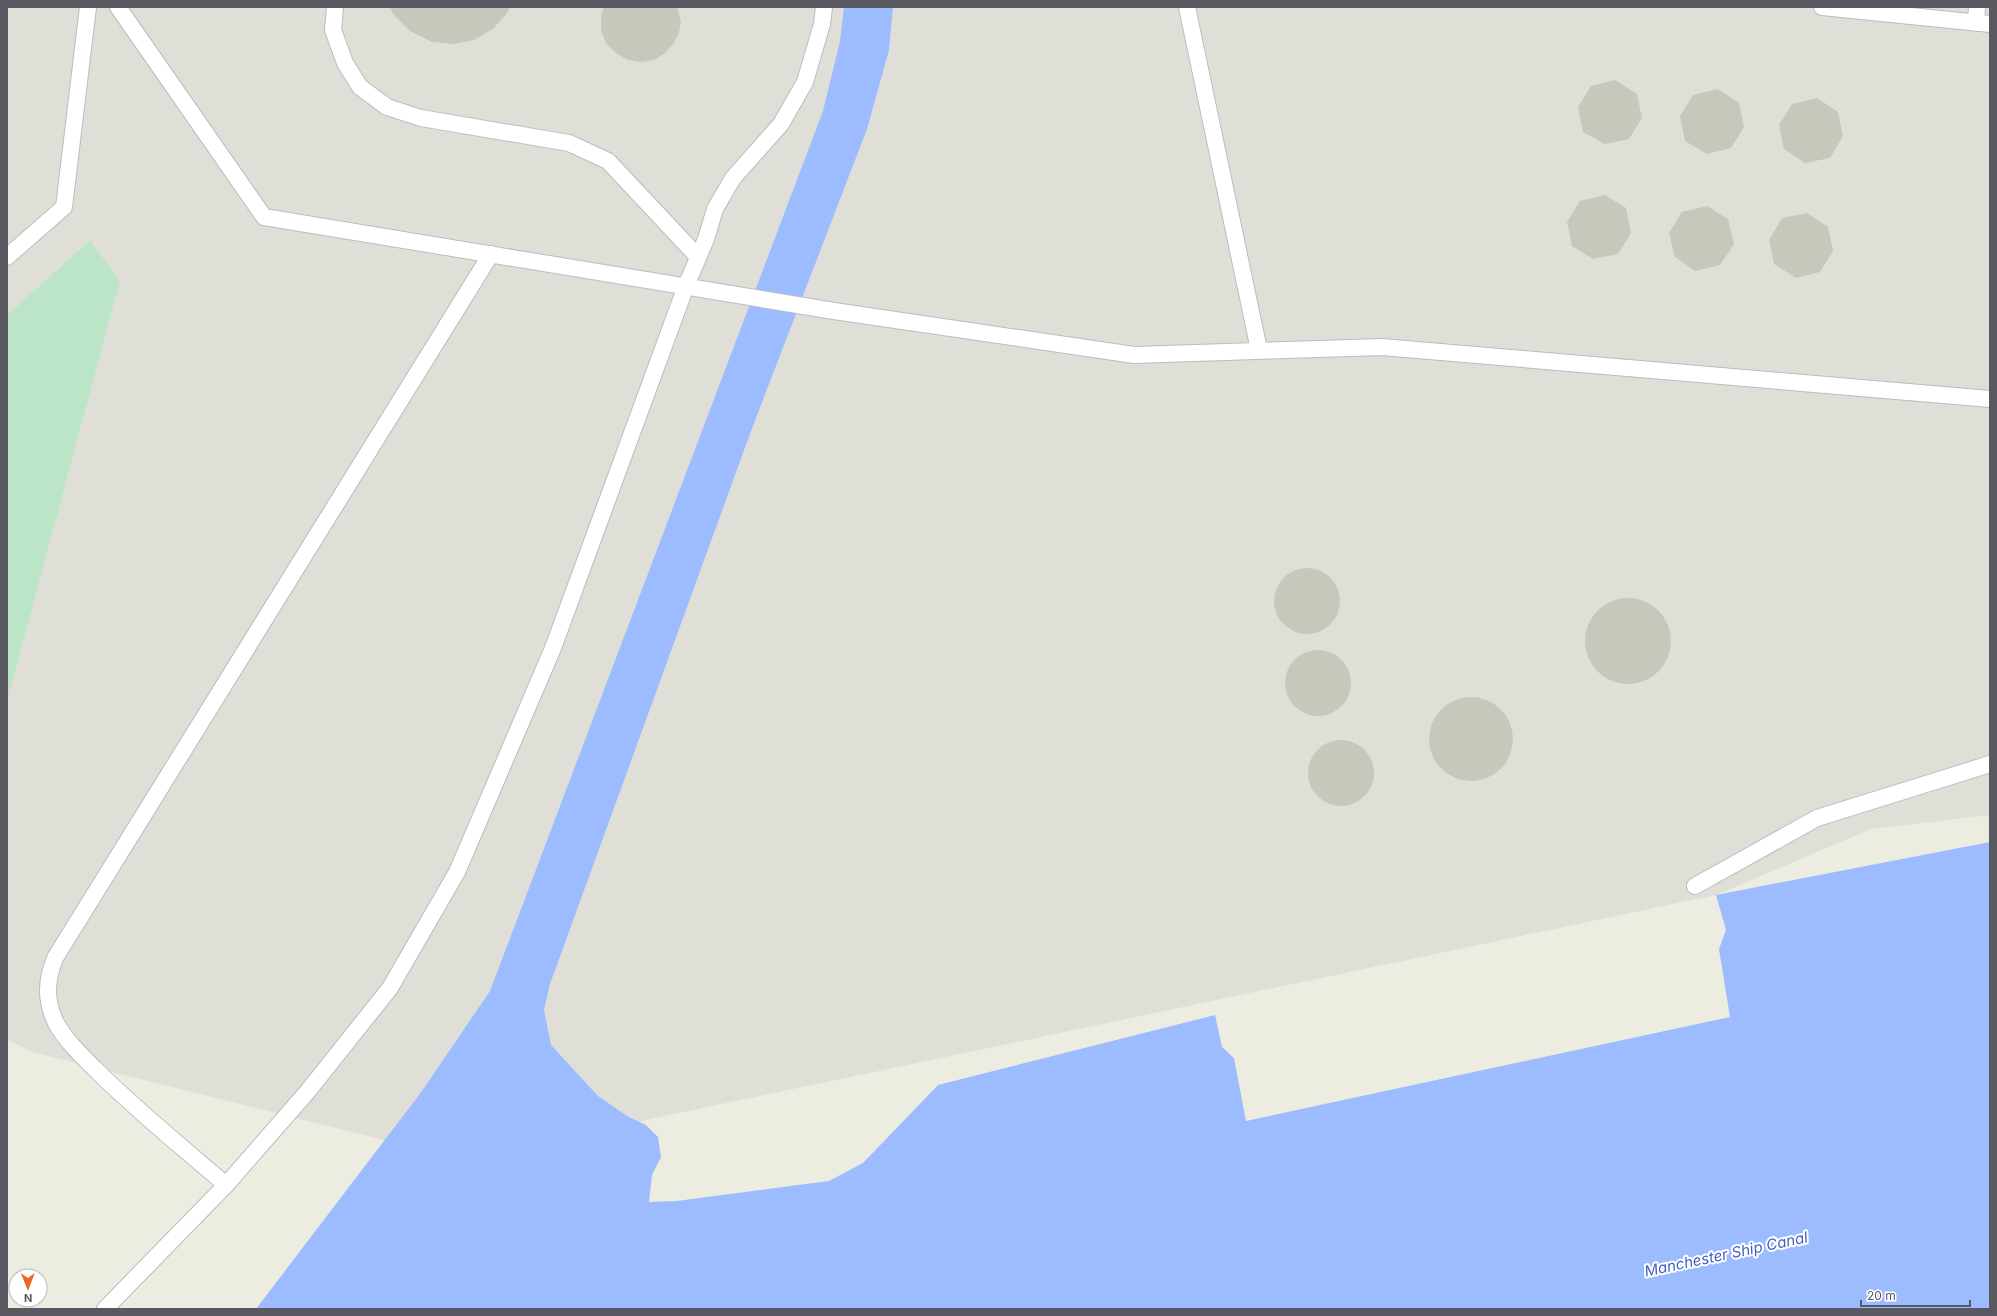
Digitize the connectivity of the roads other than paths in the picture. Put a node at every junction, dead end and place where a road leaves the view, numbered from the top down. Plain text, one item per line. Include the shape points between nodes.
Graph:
1 (88, 7) edge
2 (118, 7) edge
3 (335, 7) edge
4 (824, 7) edge
5 (1187, 7) edge
6 (1822, 7) edge
7 (1981, 18) edge
8 (491, 254) junction
9 (7, 257) edge
10 (698, 257) junction
11 (686, 286) junction
12 (1259, 350) junction
13 (1990, 399) edge
14 (1990, 764) edge
15 (1695, 886) dead end
16 (226, 1185) junction
17 (105, 1309) edge

1 - 9 lane via 64,207
2 - 8 lane via 264,217
3 - 10 lane via 333,30 345,63 360,87 387,108 421,118 569,142 608,161
4 - 10 lane via 822,24 805,82 781,124 733,178 715,209
5 - 12 lane
6 - 7 lane
8 - 11 lane
8 - 16 lane via 55,958 48,976 48,1002 66,1040 119,1093
10 - 11 lane
11 - 12 lane via 1134,356
11 - 16 lane via 552,648 458,872 390,988 308,1091
12 - 13 lane via 1382,347
14 - 15 lane via 1818,818
16 - 17 lane

